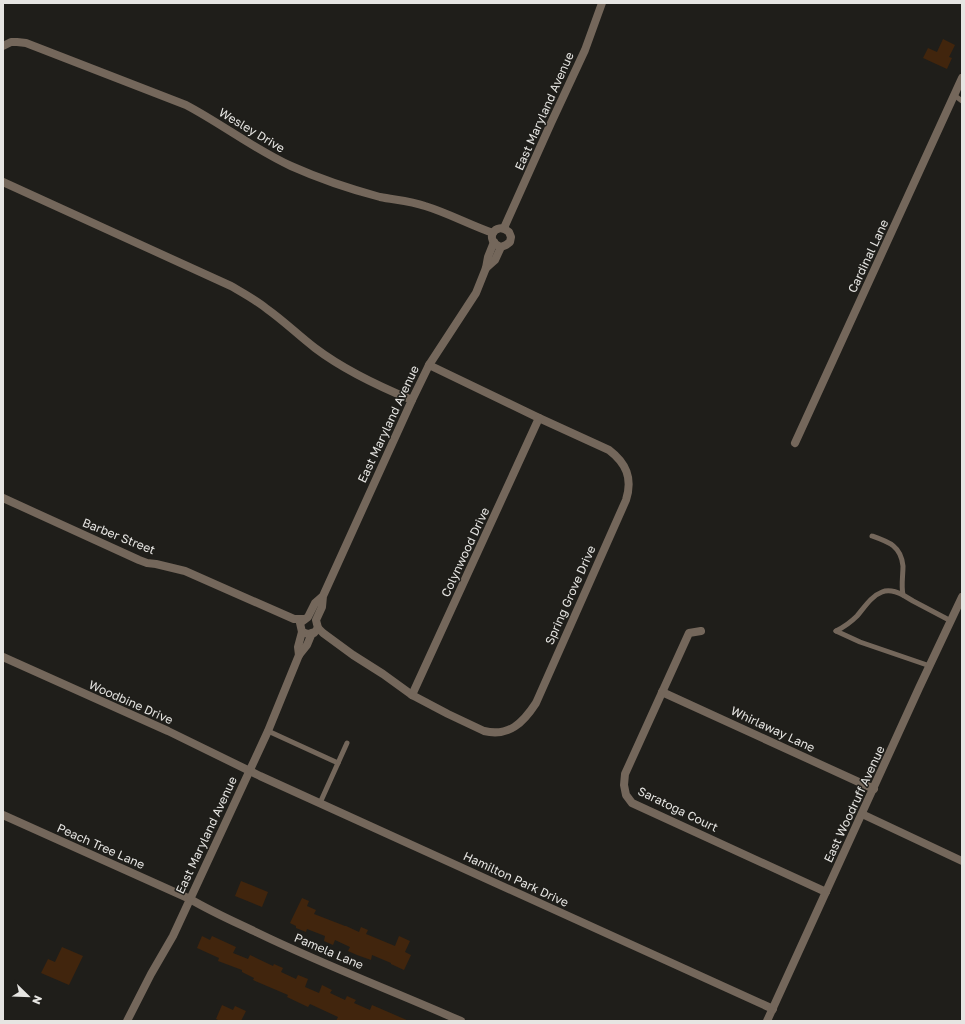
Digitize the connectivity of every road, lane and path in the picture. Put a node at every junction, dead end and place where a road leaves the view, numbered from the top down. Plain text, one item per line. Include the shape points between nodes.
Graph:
1 (602, 3) edge
2 (3, 46) edge
3 (962, 78) edge
4 (954, 95) junction
5 (962, 101) edge
6 (3, 182) edge
7 (504, 228) junction
8 (492, 233) junction
9 (498, 245) junction
10 (429, 365) junction
11 (412, 400) junction
12 (539, 418) junction
13 (795, 443) dead end
14 (3, 498) edge
15 (872, 536) dead end
16 (903, 595) junction
17 (323, 596) junction
18 (962, 597) edge
19 (306, 618) junction
20 (294, 619) junction
21 (951, 621) junction
22 (301, 629) junction
23 (317, 630) junction
24 (701, 631) dead end
25 (299, 655) junction
26 (3, 657) edge
27 (930, 666) junction
28 (662, 692) junction
29 (412, 695) junction
30 (268, 731) junction
31 (347, 743) dead end
32 (338, 763) junction
33 (249, 770) junction
34 (874, 789) junction
35 (320, 803) junction
36 (862, 814) junction
37 (3, 815) edge
38 (962, 861) edge
39 (826, 892) junction
40 (190, 899) junction
41 (773, 1009) junction
42 (127, 1021) edge
43 (461, 1021) edge
44 (767, 1021) edge

1 - 7 street, East Maryland Avenue via 585,50
2 - 8 street, Wesley Drive via 11,42 26,43 62,56 186,105 263,152 318,178 357,191 425,206
3 - 4 street, Cardinal Lane
4 - 5 lane
4 - 13 street, Cardinal Lane
6 - 11 street via 231,286 267,308 338,364
7 - 8 street
7 - 9 street, East Maryland Avenue via 510,232 510,242
8 - 9 street
9 - 10 street, East Maryland Avenue via 488,257 476,293
10 - 11 street, East Maryland Avenue
10 - 12 street, Spring Grove Drive
11 - 17 street, East Maryland Avenue
12 - 29 street, Colynwood Drive
12 - 29 street, Spring Grove Drive via 617,456 628,475 629,486 626,500 536,704 519,724 510,730 490,733
14 - 20 street, Barber Street via 139,560 185,571
15 - 16 lane via 888,542 898,550 903,567
16 - 21 lane
16 - 27 lane via 894,591 882,591 847,625 836,632
17 - 19 street, East Maryland Avenue
17 - 23 street, East Maryland Avenue
18 - 21 street, East Woodruff Avenue
19 - 20 street, Barber Street
19 - 22 street, East Maryland Avenue via 300,623
19 - 23 street
20 - 22 street, Barber Street
21 - 27 street, East Woodruff Avenue
22 - 23 street via 308,634
22 - 25 street, East Maryland Avenue
23 - 25 street, East Maryland Avenue
23 - 29 street, Spring Grove Drive
24 - 28 street, Saratoga Court via 689,633
25 - 30 street, East Maryland Avenue
26 - 33 street, Woodbine Drive
27 - 34 street, East Woodruff Avenue
28 - 34 street, Whirlaway Lane
28 - 39 street, Saratoga Court via 624,774 626,795 632,803
30 - 32 lane
30 - 33 street, East Maryland Avenue
31 - 32 lane
32 - 35 lane
33 - 35 street, Hamilton Park Drive
33 - 40 street, East Maryland Avenue
34 - 36 street, East Woodruff Avenue
35 - 41 street, Hamilton Park Drive
36 - 38 street
36 - 39 street, East Woodruff Avenue
37 - 40 street, Peach Tree Lane
39 - 41 street, East Woodruff Avenue
40 - 42 street, East Maryland Avenue
40 - 43 street, Pamela Lane via 296,951
41 - 44 street, East Woodruff Avenue

